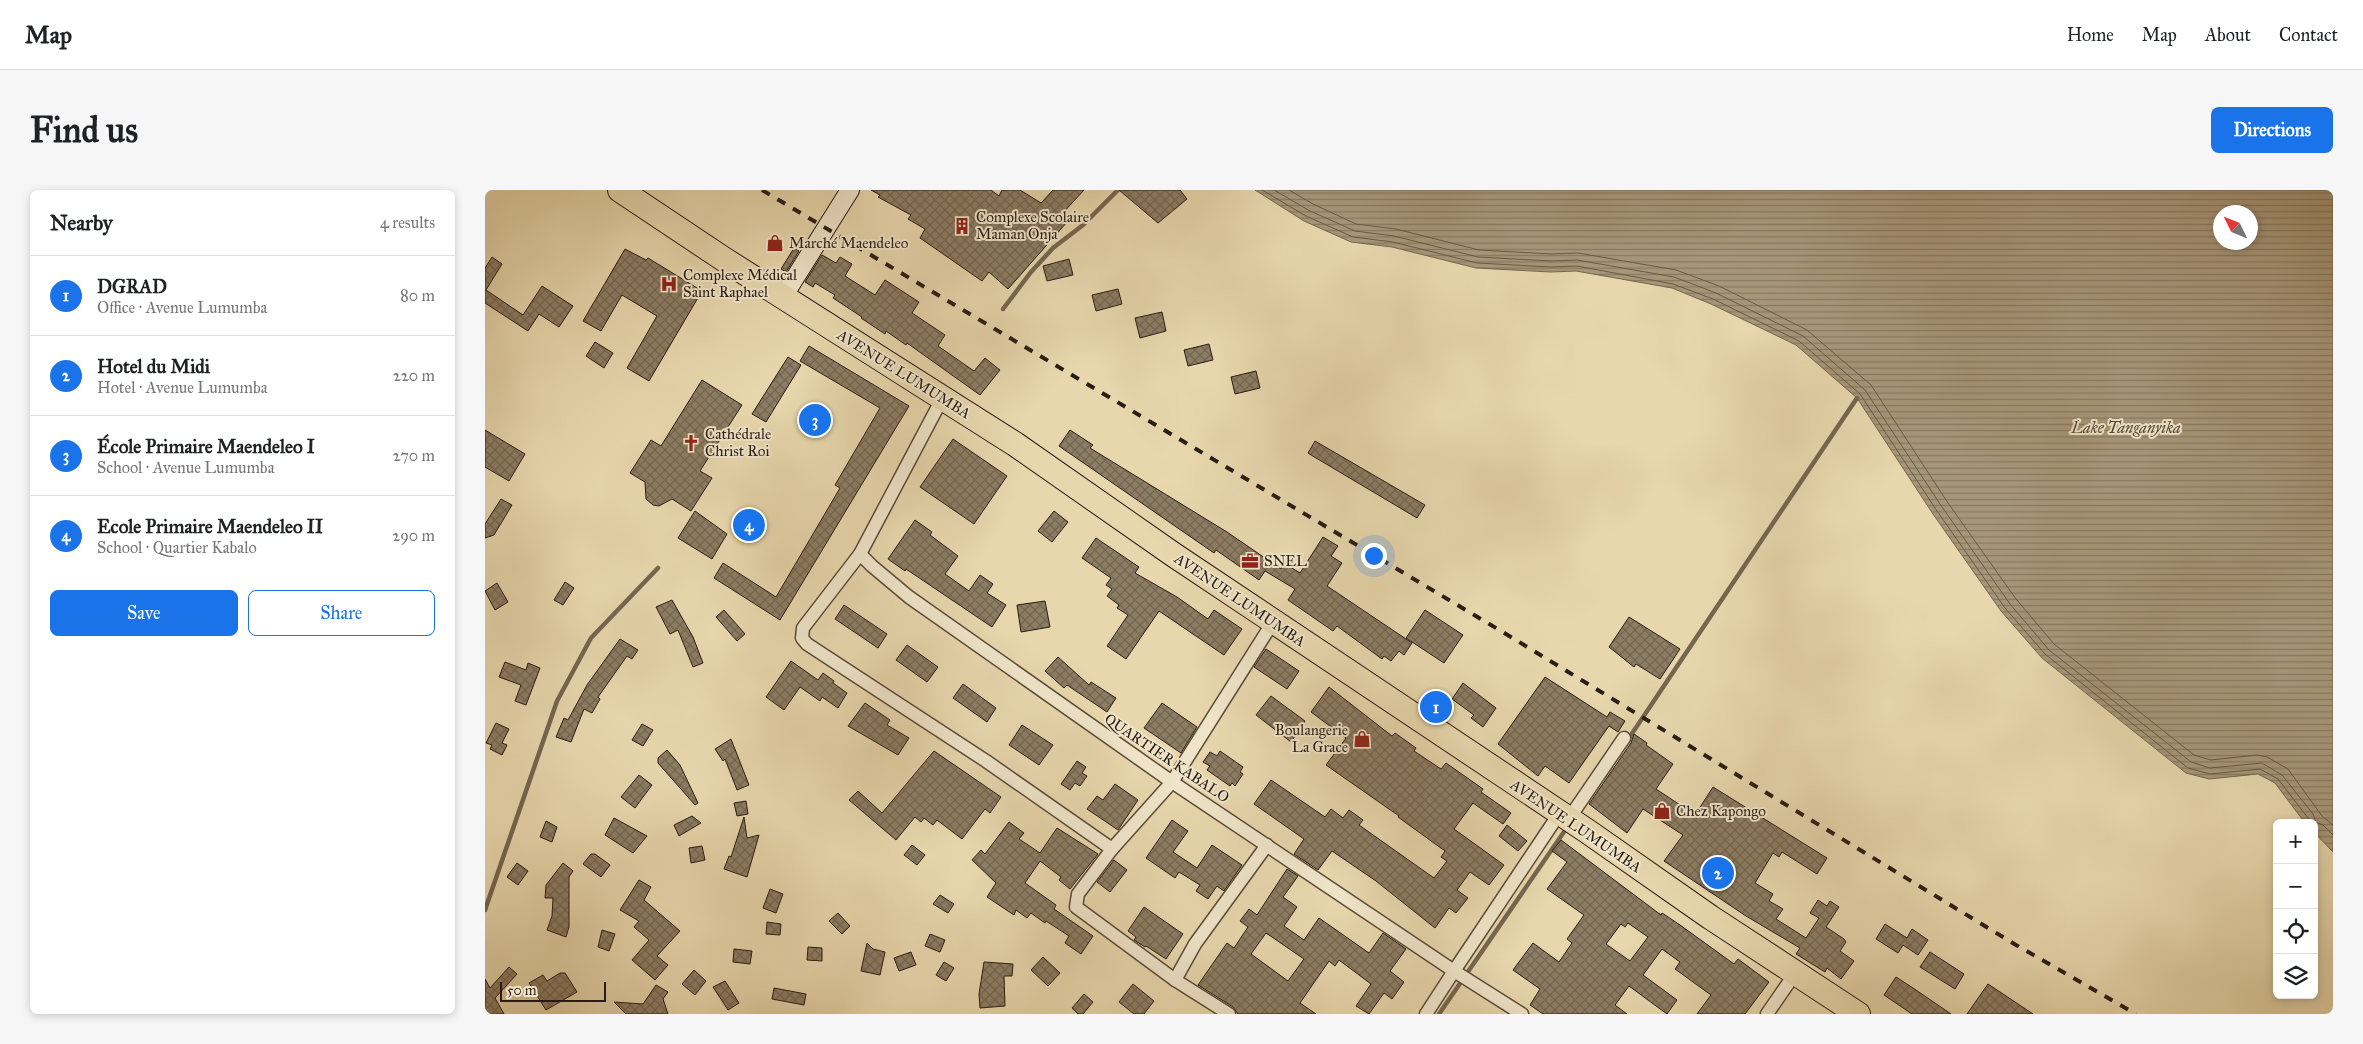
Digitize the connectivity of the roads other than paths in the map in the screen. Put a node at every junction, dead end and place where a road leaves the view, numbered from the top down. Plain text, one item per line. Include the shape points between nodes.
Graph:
1 (620, 190) edge
2 (850, 190) edge
3 (783, 297) junction
4 (943, 397) junction
5 (860, 554) junction
6 (1273, 622) junction
7 (1623, 738) dead end
8 (1172, 782) junction
9 (1564, 817) junction
10 (1267, 845) junction
11 (1112, 849) junction
12 (1454, 971) junction
13 (1796, 972) junction
14 (1175, 980) junction
15 (1229, 1014) edge
16 (1426, 1014) edge
17 (1521, 1014) edge
18 (1767, 1014) edge
19 (1858, 1014) edge

1 - 3 highway, AVENUE LUMUMBA
2 - 3 street
3 - 4 highway, AVENUE LUMUMBA
4 - 5 street
4 - 6 highway, AVENUE LUMUMBA
5 - 8 street, QUARTIER KABALO via 909,597
5 - 11 street via 803,628 802,638 807,644 986,761
6 - 8 street
6 - 9 highway, AVENUE LUMUMBA
7 - 9 street
8 - 10 street, QUARTIER KABALO
8 - 11 street
9 - 12 street
9 - 13 highway, AVENUE LUMUMBA via 1710,918
10 - 12 street, QUARTIER KABALO
10 - 14 street via 1195,944
11 - 14 street via 1079,894 1076,907
12 - 16 street
12 - 17 street, QUARTIER KABALO
13 - 18 street
13 - 19 highway, AVENUE LUMUMBA
14 - 15 street

